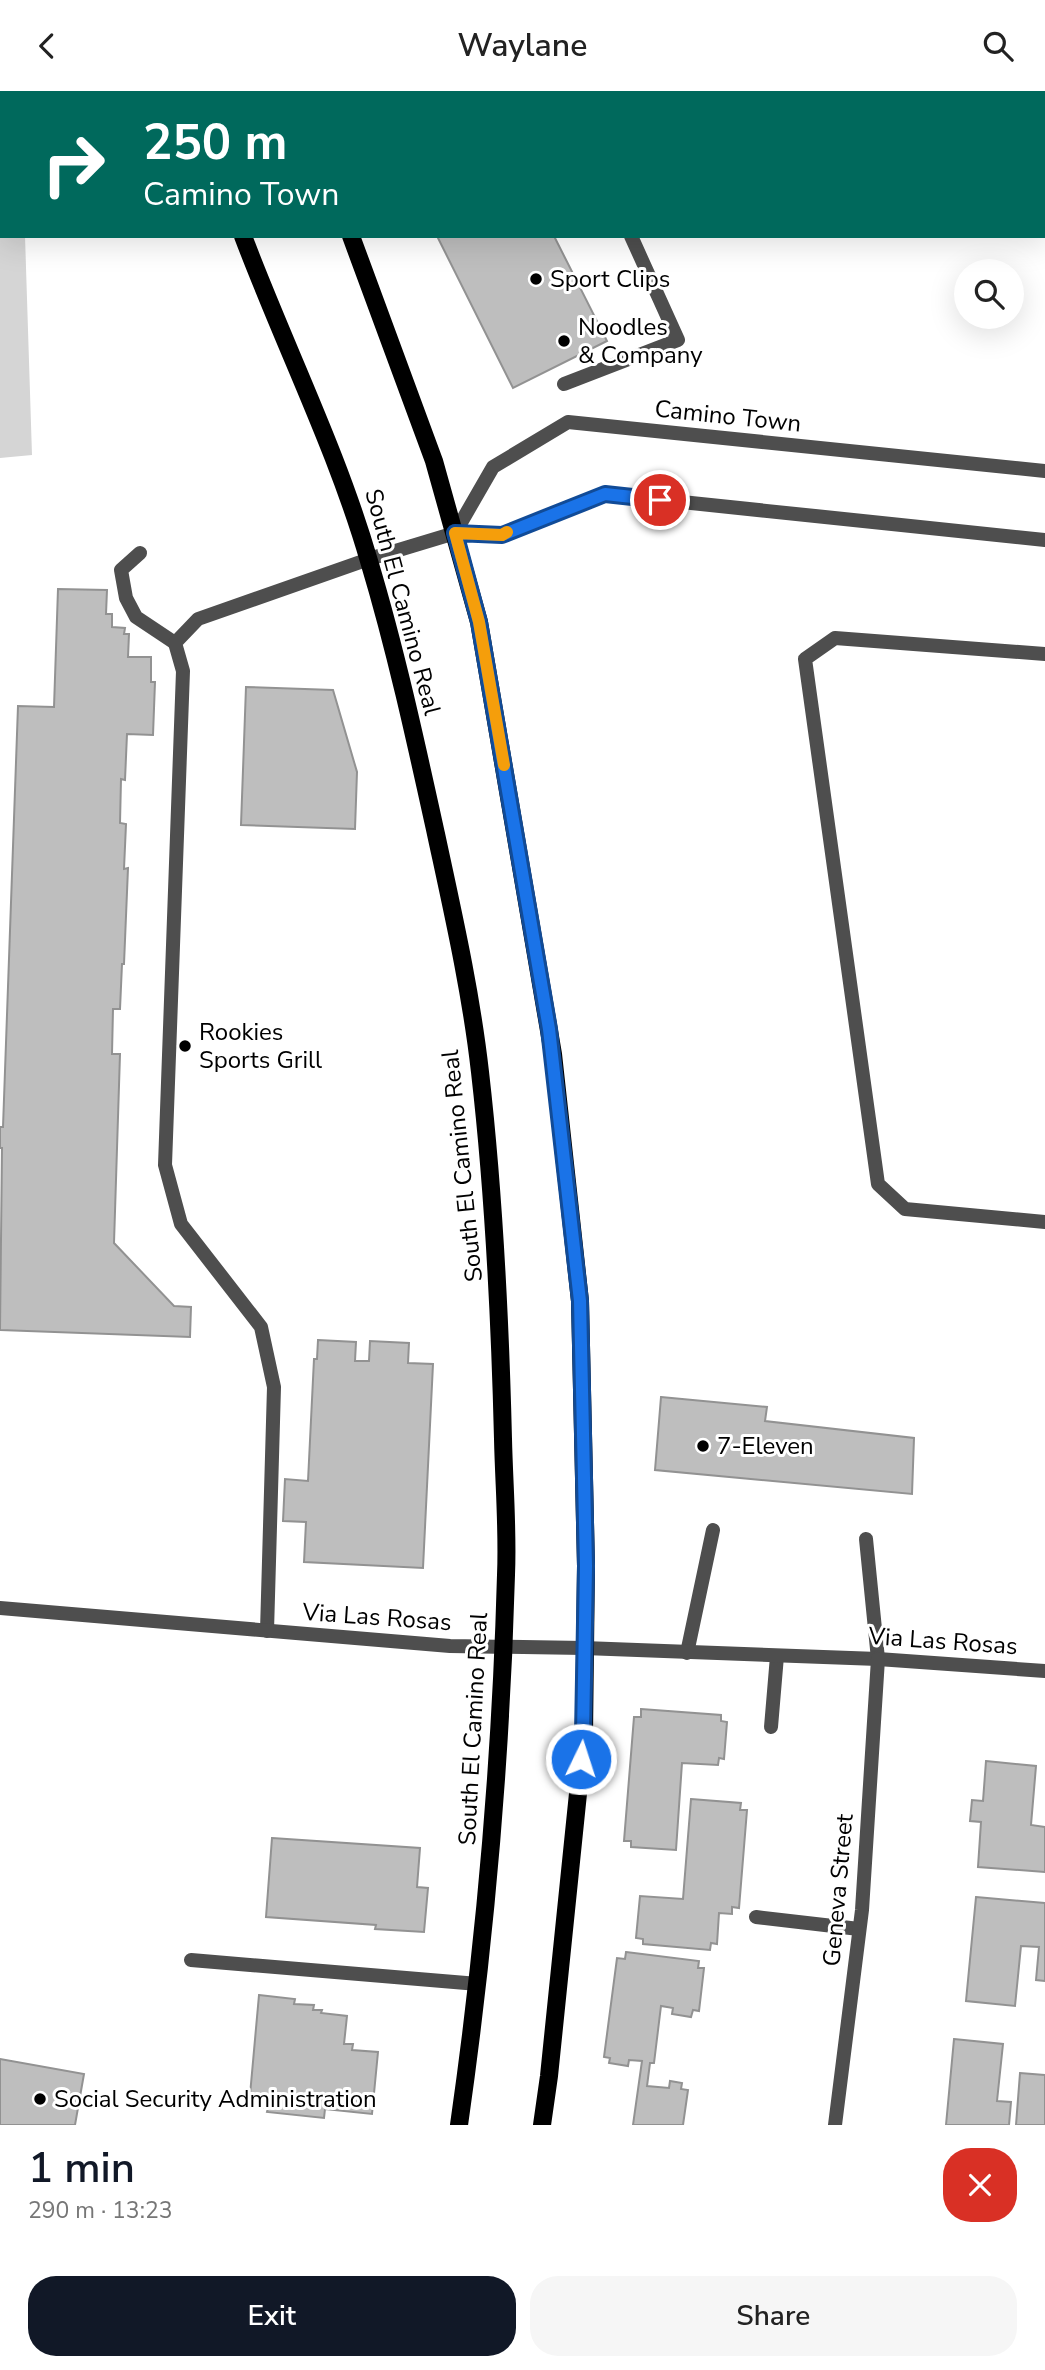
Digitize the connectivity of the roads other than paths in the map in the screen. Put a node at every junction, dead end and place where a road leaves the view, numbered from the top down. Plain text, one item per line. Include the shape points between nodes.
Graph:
1 (244, 238) edge
2 (352, 238) edge
3 (632, 238) edge
4 (564, 384) dead end
5 (1045, 471) edge
6 (455, 533) junction
7 (1045, 540) edge
8 (140, 553) dead end
9 (369, 559) junction
10 (175, 643) junction
11 (1045, 654) edge
12 (1045, 1222) edge
13 (713, 1530) dead end
14 (866, 1539) dead end
15 (0, 1608) edge
16 (267, 1631) junction
17 (503, 1646) junction
18 (584, 1648) junction
19 (687, 1653) junction
20 (777, 1655) junction
21 (877, 1659) junction
22 (1045, 1671) edge
23 (771, 1727) dead end
24 (756, 1917) dead end
25 (859, 1929) junction
26 (191, 1960) dead end
27 (478, 1984) junction
28 (459, 2125) edge
29 (542, 2125) edge
30 (835, 2125) edge

1 - 9 main road, South El Camino Real via 344,482
2 - 6 main road via 434,461
3 - 4 street via 678,339
5 - 6 street, Camino Town via 568,422 493,467
6 - 7 street via 502,535 605,494
6 - 9 street
6 - 18 main road via 479,622 553,1054 580,1301
8 - 10 street via 121,569 127,598 136,617
9 - 10 street via 198,619
9 - 17 main road, South El Camino Real via 446,880 480,1069 500,1305 506,1570
10 - 16 street via 183,671 165,1165 181,1224 261,1327 274,1387
11 - 12 street via 835,638 805,659 878,1184 905,1209
13 - 19 street
14 - 21 street, Geneva Street
15 - 16 street, Via Las Rosas
16 - 17 street, Via Las Rosas
17 - 18 street, Via Las Rosas
17 - 27 main road, South El Camino Real
18 - 19 street, Via Las Rosas
18 - 29 main road via 583,1734
19 - 20 street, Via Las Rosas
20 - 21 street, Via Las Rosas
20 - 23 street
21 - 22 street, Via Las Rosas
21 - 25 street, Geneva Street
24 - 25 street
25 - 30 street, Geneva Street
26 - 27 street
27 - 28 main road, South El Camino Real

